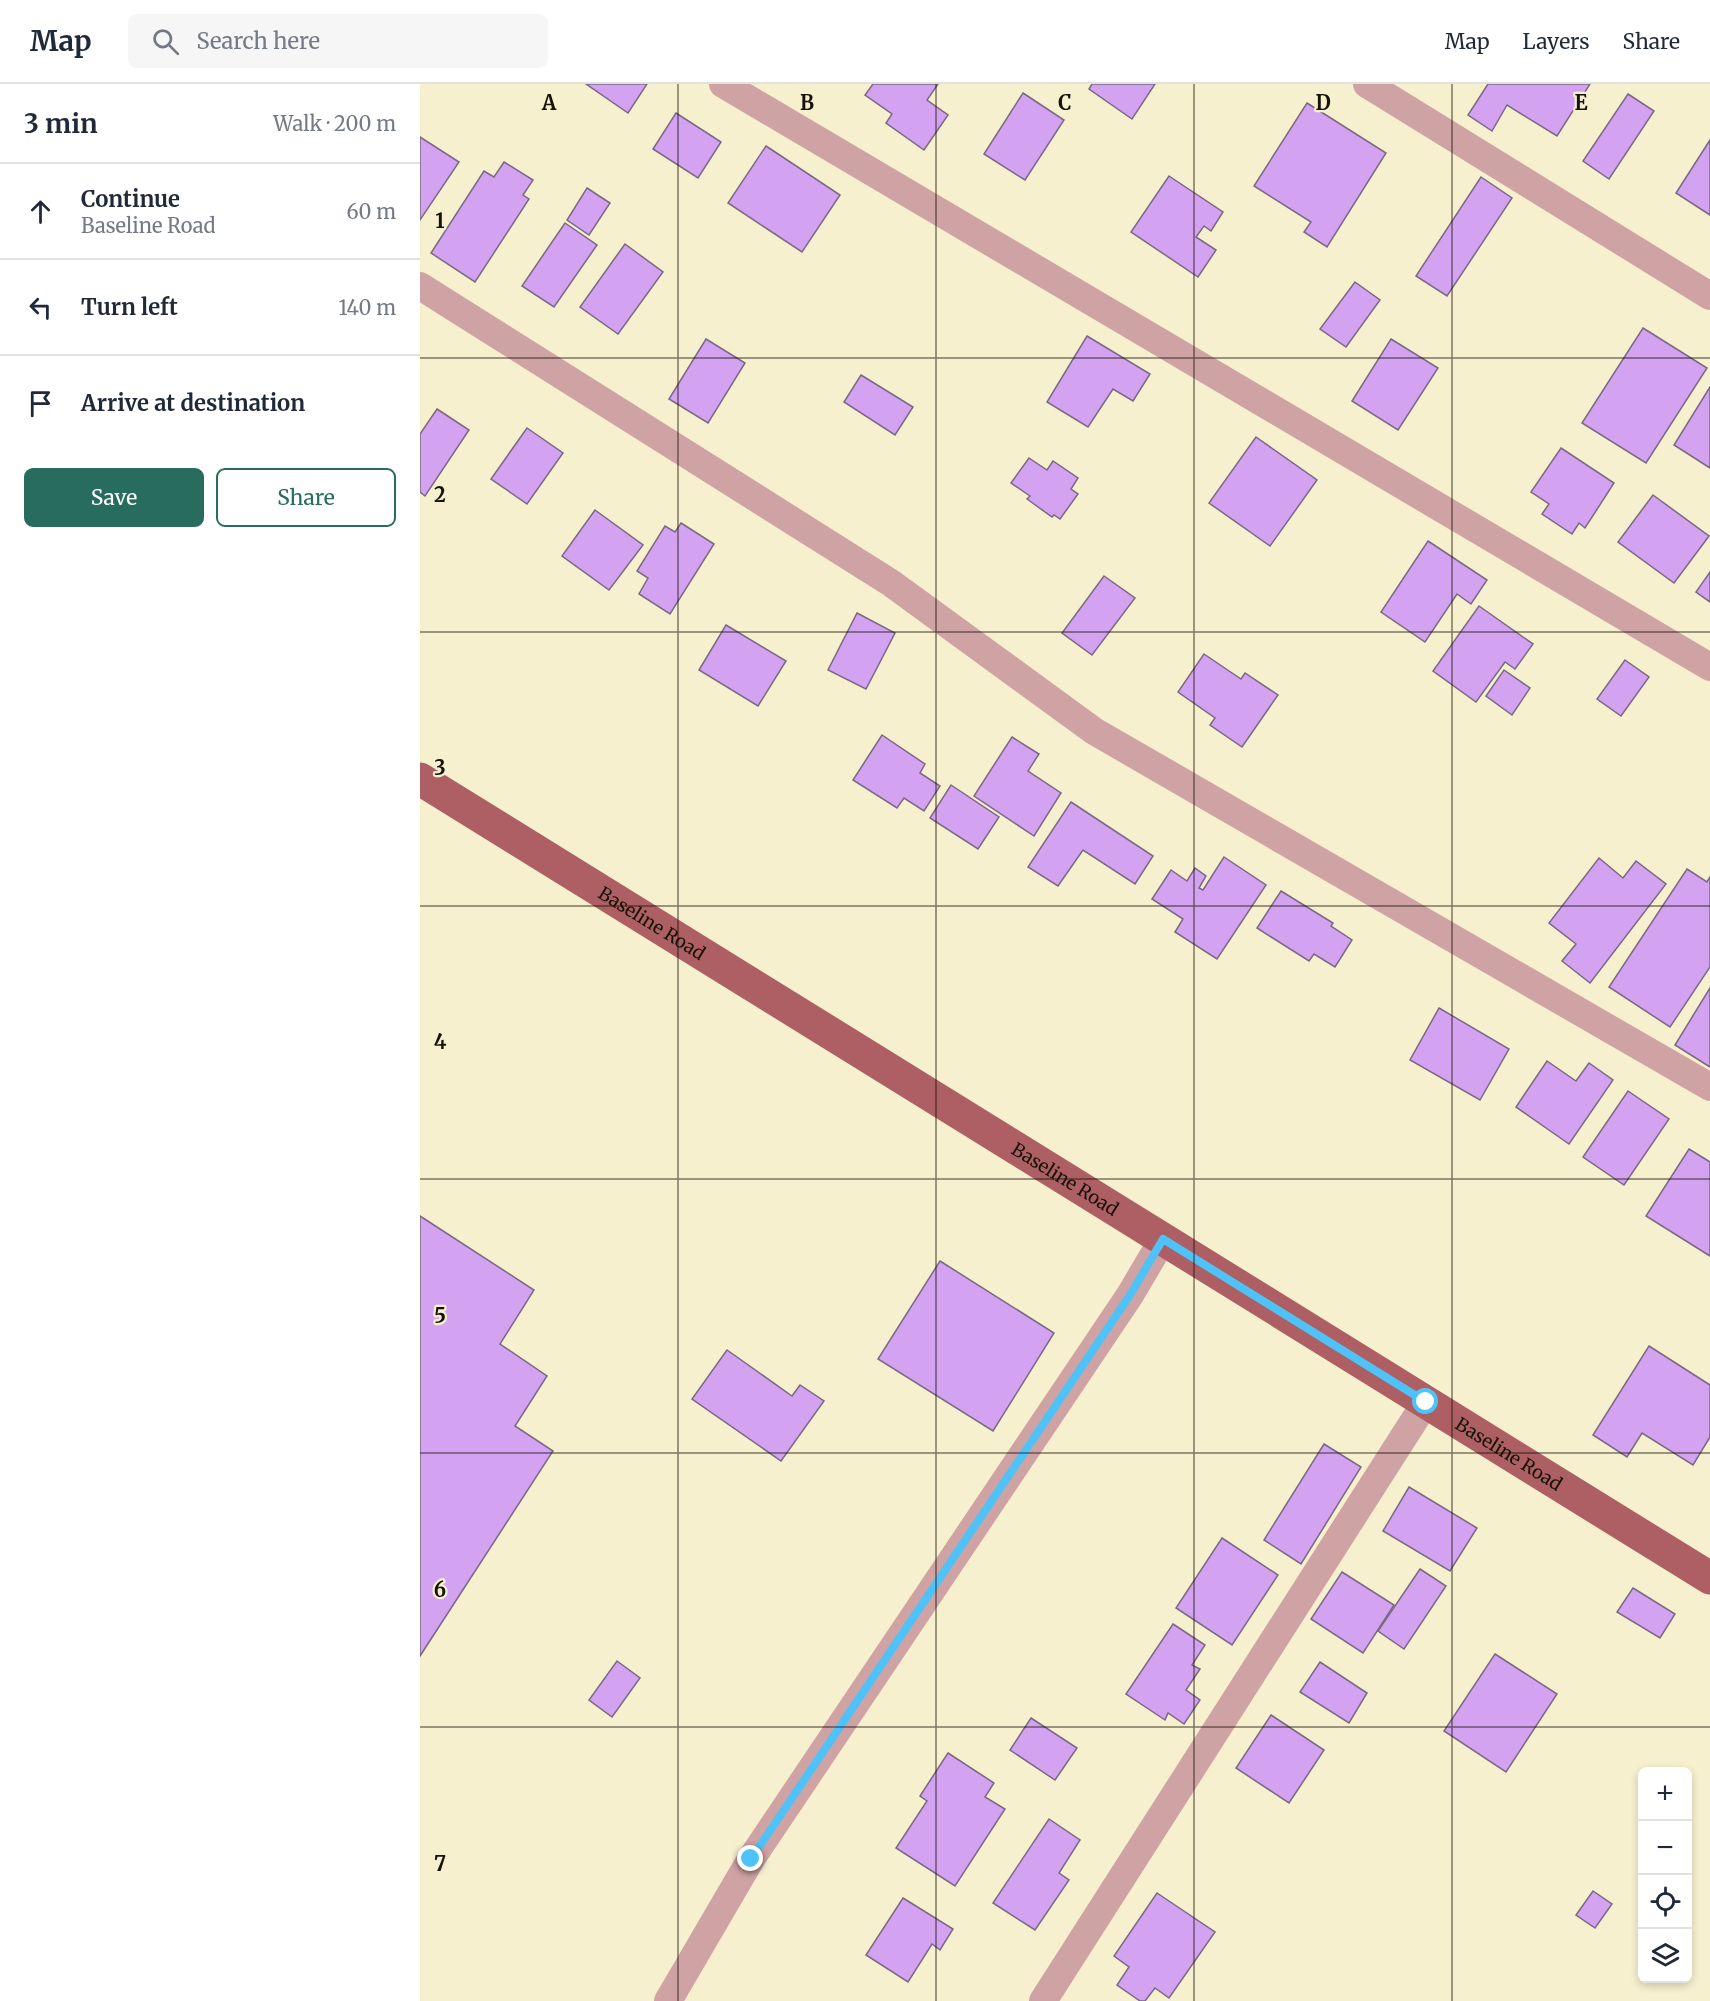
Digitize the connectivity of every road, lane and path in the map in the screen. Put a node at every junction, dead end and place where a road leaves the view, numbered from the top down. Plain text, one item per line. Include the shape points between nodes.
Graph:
1 (723, 84) edge
2 (1367, 84) edge
3 (420, 286) edge
4 (1710, 296) edge
5 (1710, 667) edge
6 (420, 778) edge
7 (1710, 1087) edge
8 (1163, 1239) junction
9 (1426, 1402) junction
10 (1710, 1578) edge
11 (668, 2001) edge
12 (1043, 2001) edge

1 - 5 street
2 - 4 street
3 - 7 street via 891,583 1094,731
6 - 8 main road, Baseline Road
8 - 9 main road, Baseline Road
8 - 11 street via 1130,1295 751,1859
9 - 10 main road, Baseline Road
9 - 12 street

